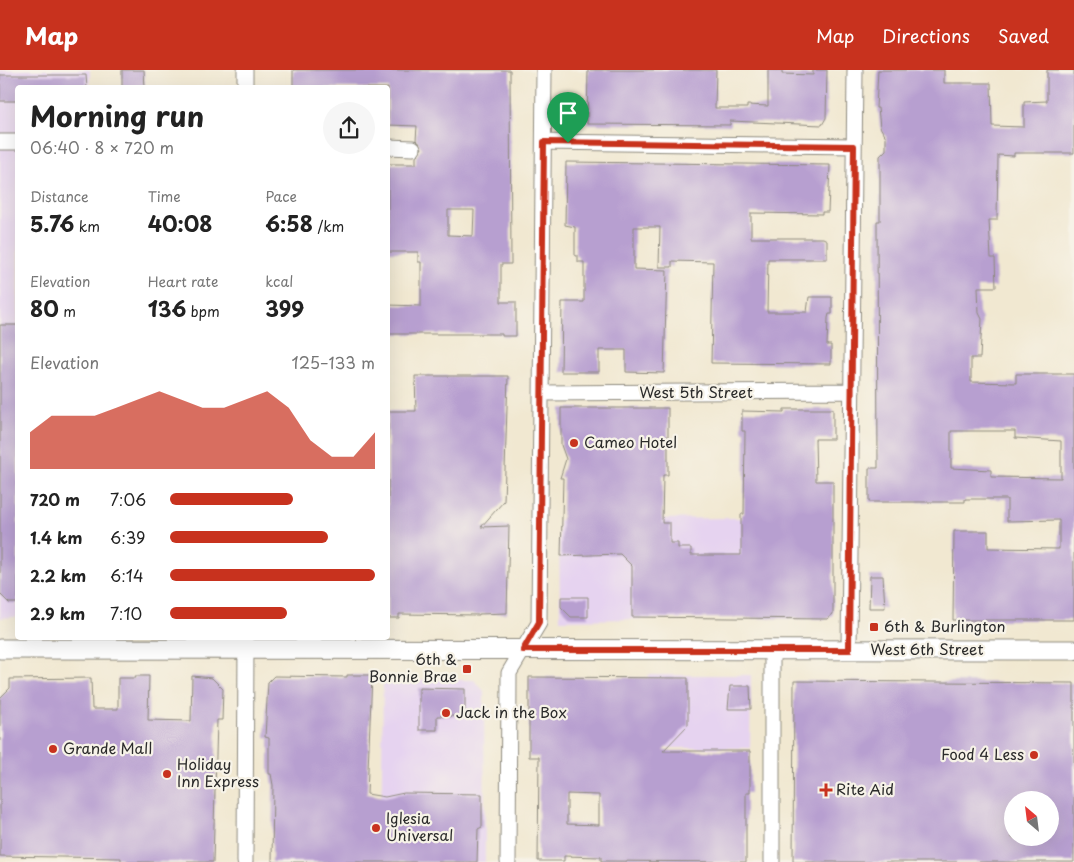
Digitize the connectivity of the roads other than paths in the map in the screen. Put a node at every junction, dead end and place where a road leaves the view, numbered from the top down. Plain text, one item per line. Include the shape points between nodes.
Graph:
1 (245, 70) edge
2 (544, 70) edge
3 (855, 70) edge
4 (244, 85) edge
5 (0, 142) edge
6 (15, 142) edge
7 (544, 142) junction
8 (854, 146) junction
9 (390, 147) edge
10 (412, 148) dead end
11 (852, 391) junction
12 (540, 393) junction
13 (246, 643) edge
14 (0, 649) edge
15 (523, 650) junction
16 (772, 650) junction
17 (849, 650) junction
18 (1074, 650) edge
19 (245, 862) edge
20 (508, 862) edge
21 (772, 862) edge

1 - 4 street
2 - 7 street
3 - 8 street
5 - 6 street
7 - 8 street
7 - 12 street
8 - 11 street
9 - 10 street
11 - 12 street, West 5th Street
11 - 17 street
12 - 15 street via 539,622
13 - 14 main road, West 6th Street
13 - 15 main road, West 6th Street
13 - 19 street
15 - 16 main road, West 6th Street
15 - 20 street via 509,673
16 - 17 main road, West 6th Street
16 - 21 street
17 - 18 main road, West 6th Street

